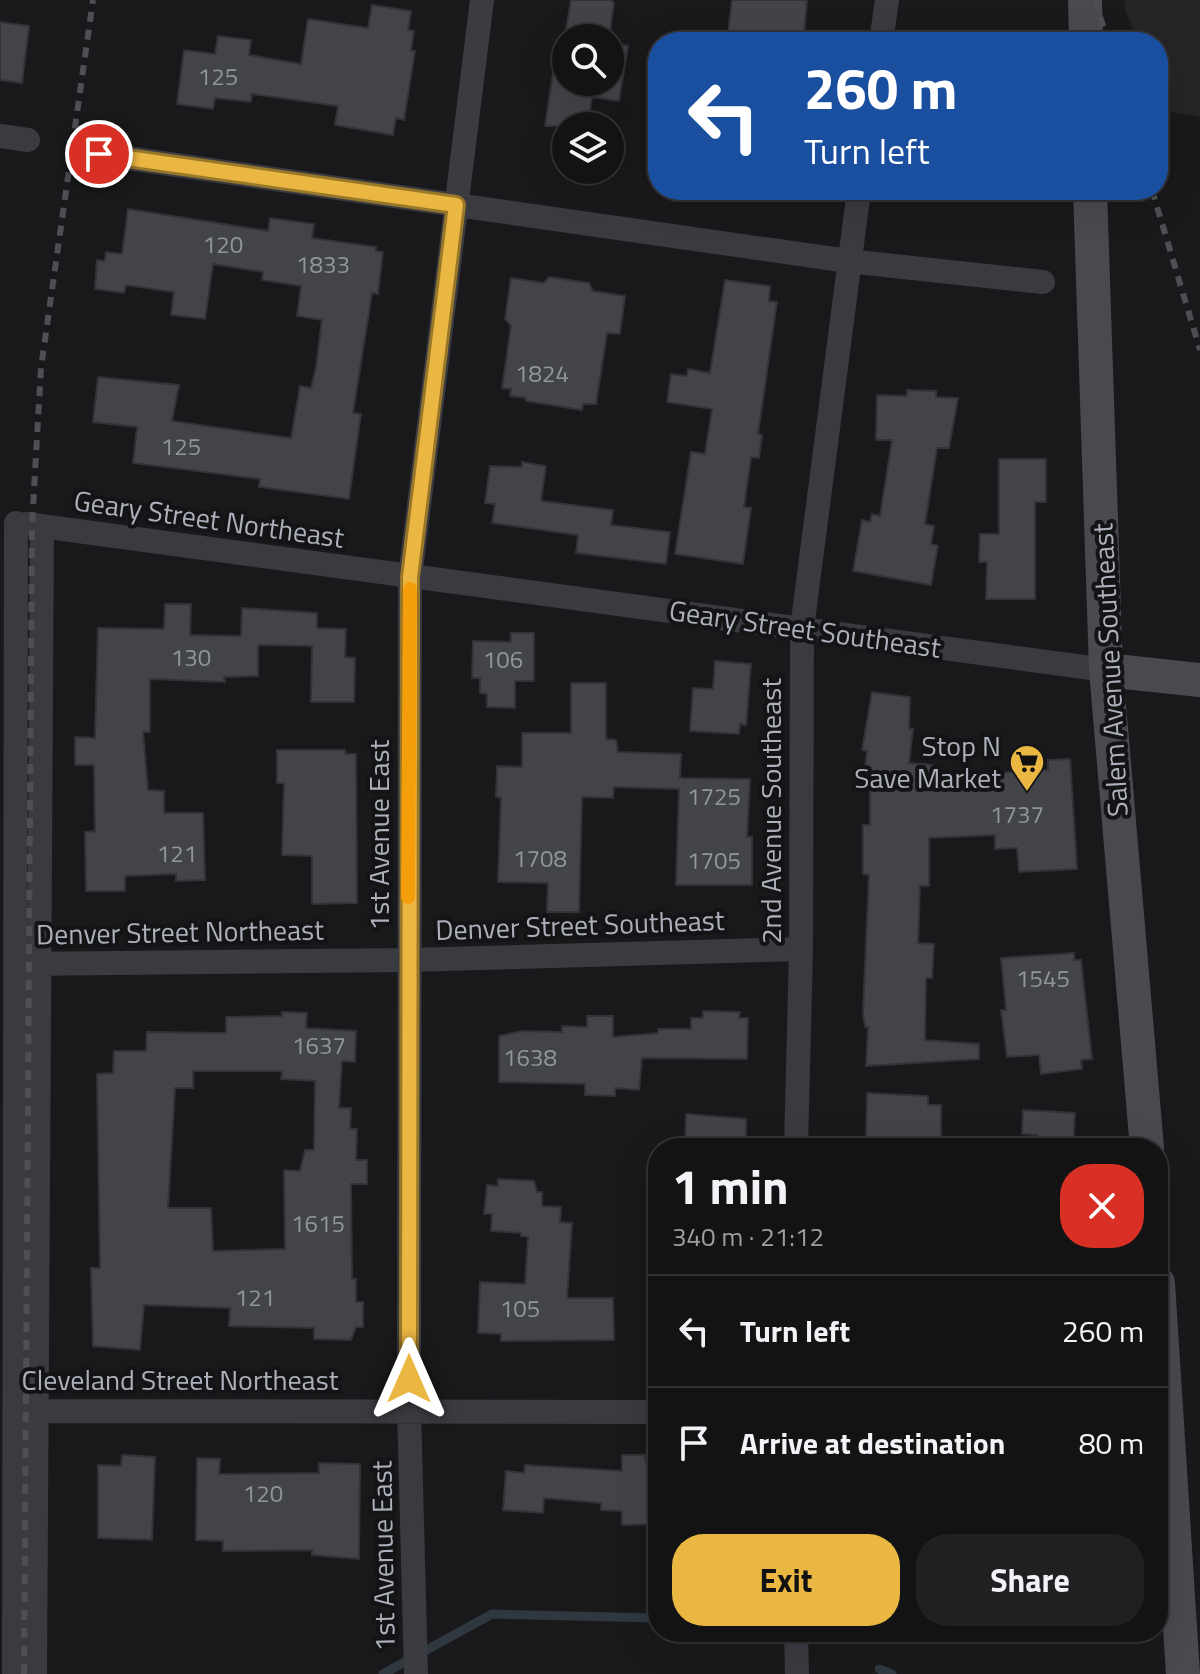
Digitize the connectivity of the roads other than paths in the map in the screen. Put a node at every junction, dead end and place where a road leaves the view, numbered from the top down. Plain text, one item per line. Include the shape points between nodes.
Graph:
1 (482, 0) edge
2 (887, 0) edge
3 (1085, 0) edge
4 (882, 32) edge
5 (1086, 32) edge
6 (0, 136) edge
7 (28, 140) dead end
8 (99, 154) dead end
9 (857, 200) edge
10 (1090, 200) edge
11 (456, 205) junction
12 (848, 261) junction
13 (1043, 282) dead end
14 (8, 522) edge
15 (42, 527) junction
16 (410, 577) junction
17 (802, 628) junction
18 (1106, 670) junction
19 (1200, 680) edge
20 (801, 949) junction
21 (408, 960) junction
22 (7, 964) edge
23 (39, 964) junction
24 (796, 1138) edge
25 (1146, 1138) edge
26 (409, 1409) junction
27 (17, 1410) edge
28 (648, 1412) edge
29 (1168, 1452) edge
30 (796, 1642) edge
31 (14, 1674) edge
32 (35, 1674) edge
33 (416, 1674) edge
34 (797, 1674) edge
35 (1183, 1674) edge

1 - 11 street, 1st Avenue East
2 - 4 street
3 - 5 main road
6 - 7 street
8 - 11 street
9 - 12 street, 2nd Avenue Southeast
10 - 18 main road, Salem Avenue Southeast
11 - 12 street
11 - 16 street, 1st Avenue East
12 - 13 street
12 - 17 street, 2nd Avenue Southeast
14 - 15 street, Geary Street Northeast
14 - 22 street
15 - 16 street, Geary Street Northeast
15 - 23 street
16 - 17 street, Geary Street Southeast
16 - 21 street, 1st Avenue East
17 - 18 street, Geary Street Southeast
17 - 20 street, 2nd Avenue Southeast
18 - 19 main road, Geary Street Southeast
18 - 25 main road, Salem Avenue Southeast
20 - 21 street, Denver Street Southeast
20 - 24 street, 2nd Avenue Southeast
21 - 23 street, Denver Street Northeast
21 - 26 street, 1st Avenue East
22 - 23 street, Denver Street Northeast
22 - 27 street
23 - 27 street
26 - 27 street, Cleveland Street Northeast
26 - 28 street, Cleveland Street Northeast
26 - 33 street, 1st Avenue East
27 - 31 street
27 - 32 street
29 - 35 main road
30 - 34 street

